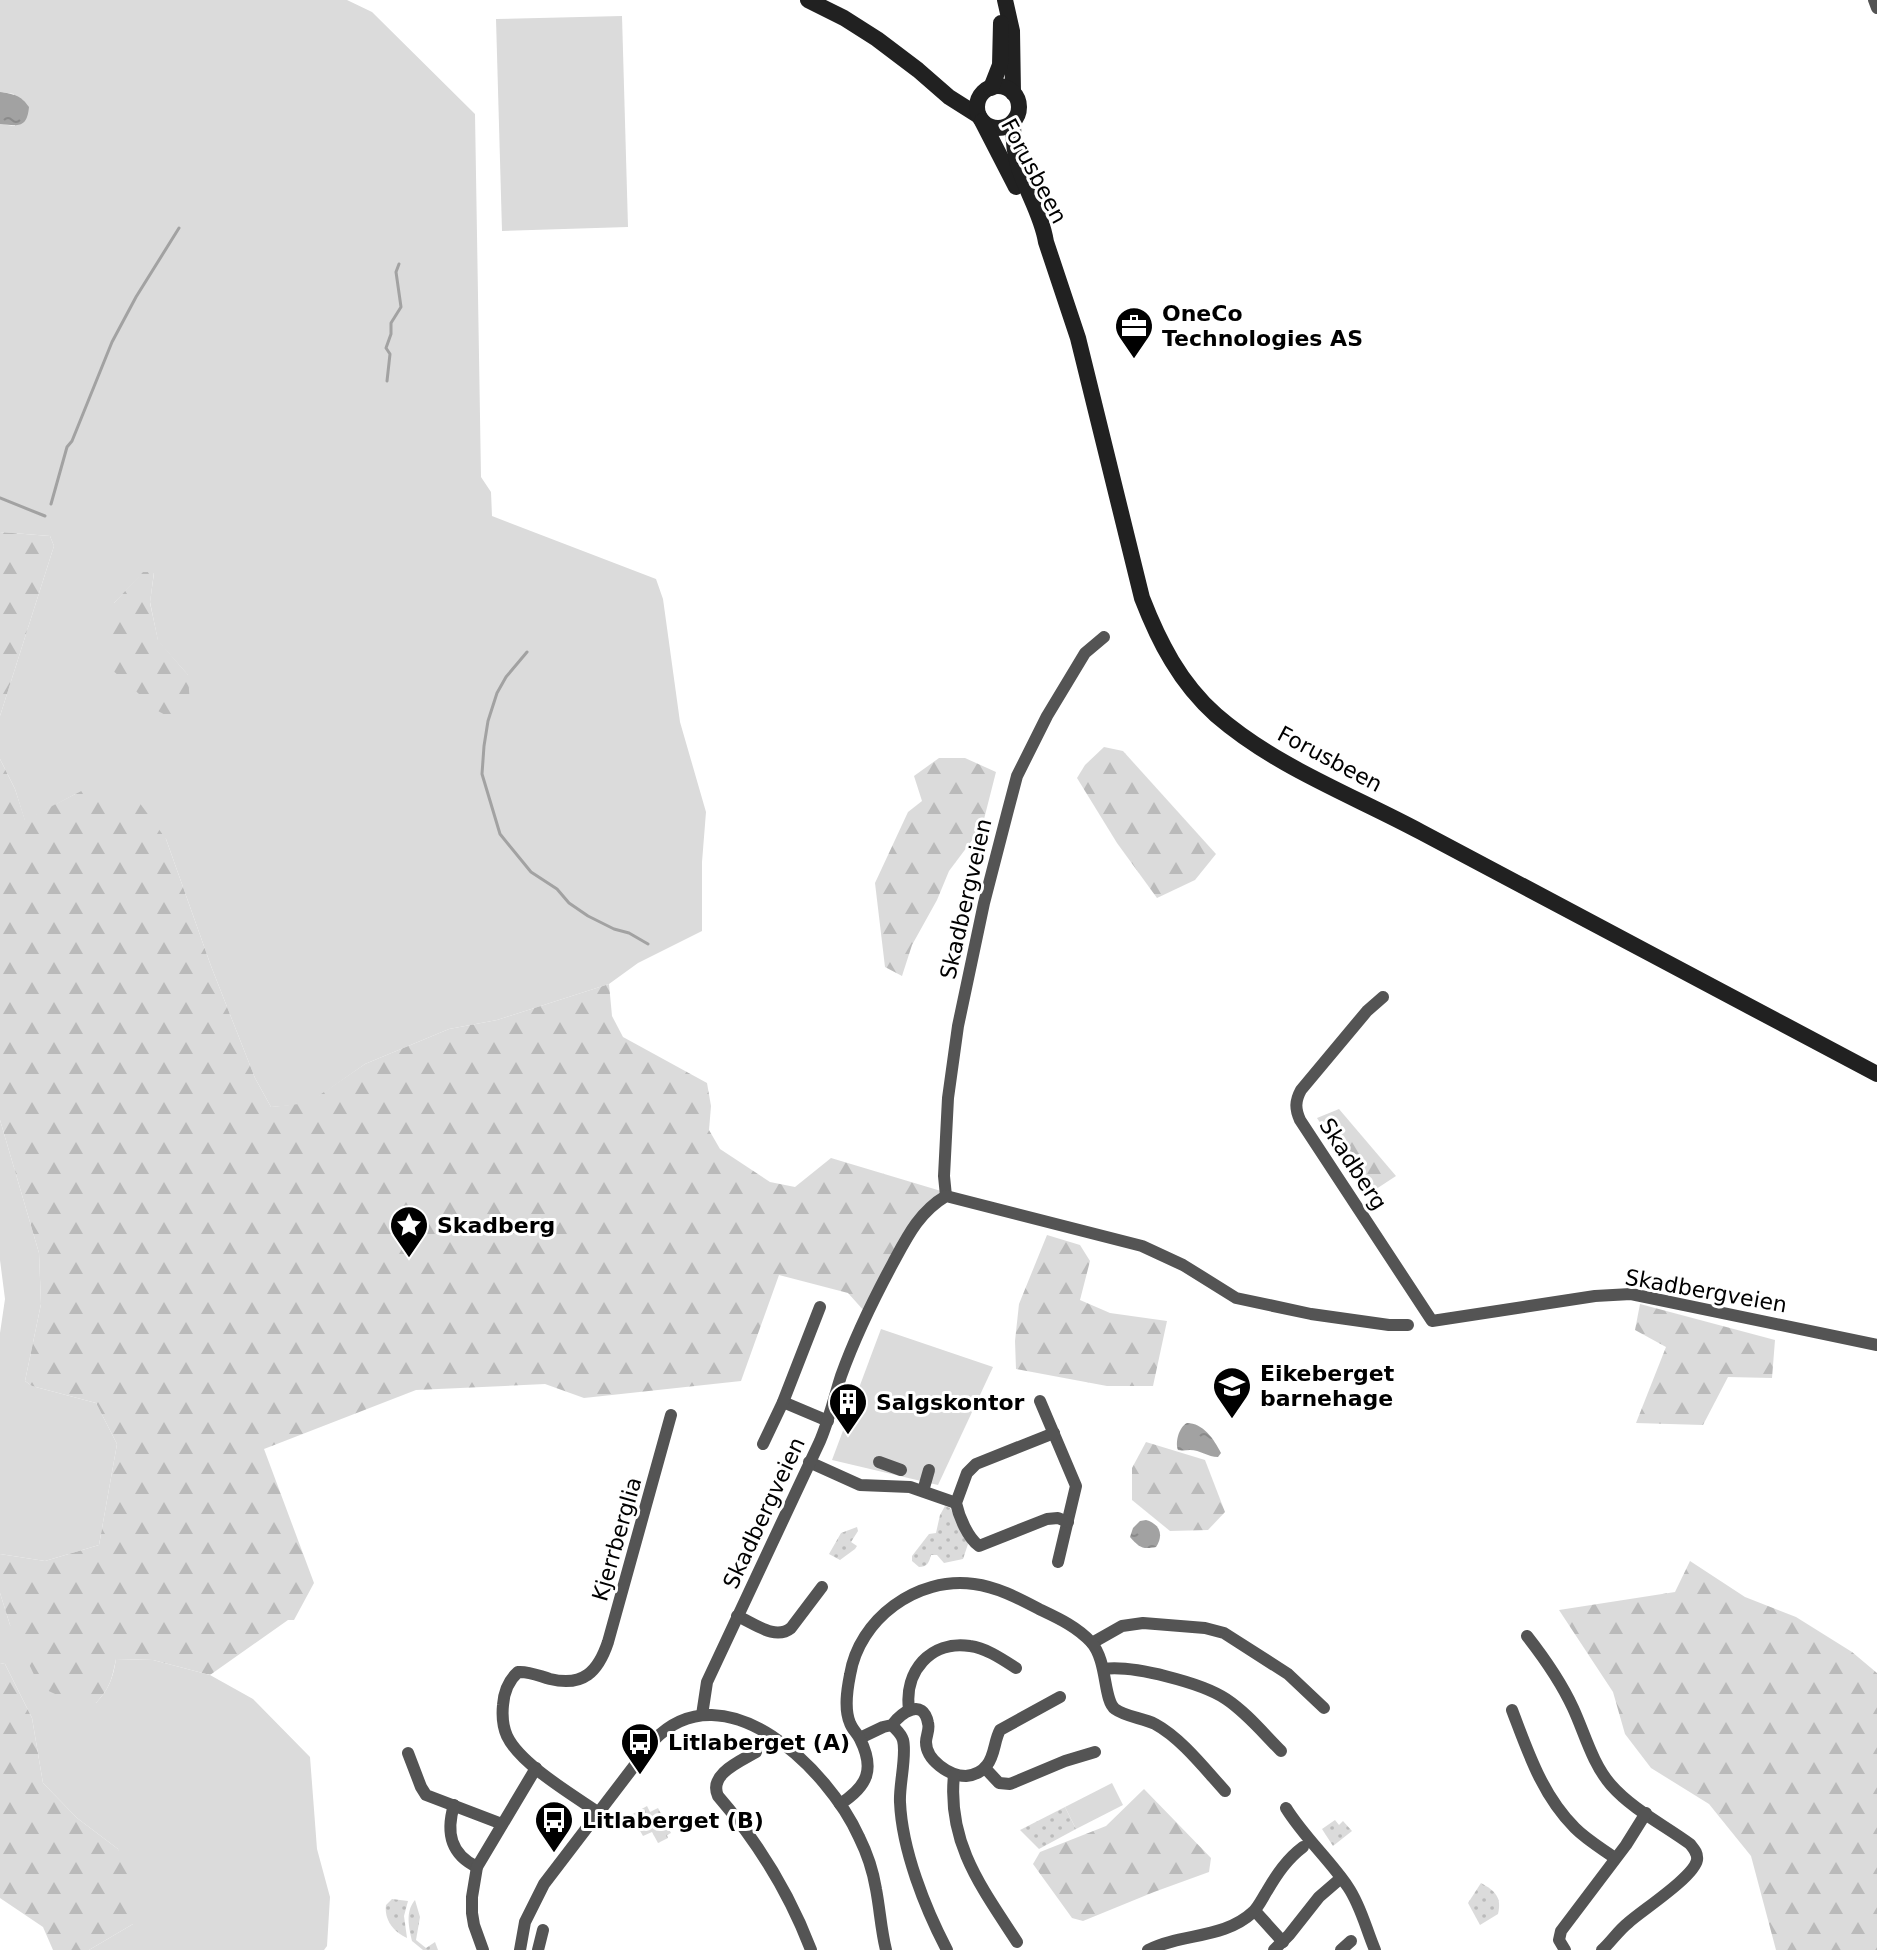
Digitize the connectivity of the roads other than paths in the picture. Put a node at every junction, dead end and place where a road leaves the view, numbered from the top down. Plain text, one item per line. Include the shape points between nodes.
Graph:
1 (808, 0) edge
2 (995, 0) edge
3 (1005, 0) edge
4 (1874, 0) edge
5 (1877, 8) edge
6 (935, 84) junction
7 (987, 90) junction
8 (1013, 93) junction
9 (981, 118) junction
10 (1013, 122) junction
11 (1046, 242) junction
12 (1104, 637) dead end
13 (1383, 997) dead end
14 (1877, 1074) edge
15 (946, 1196) junction
16 (820, 1307) dead end
17 (1432, 1321) joint
18 (1408, 1325) dead end
19 (1877, 1345) edge
20 (1040, 1401) dead end
21 (783, 1402) junction
22 (671, 1415) dead end
23 (828, 1421) junction
24 (1054, 1433) junction
25 (763, 1444) dead end
26 (809, 1462) junction
27 (879, 1462) dead end
28 (901, 1470) dead end
29 (929, 1470) dead end
30 (923, 1491) junction
31 (956, 1503) junction
32 (1068, 1522) junction
33 (1058, 1562) dead end
34 (822, 1587) dead end
35 (737, 1616) junction
36 (1527, 1636) dead end
37 (1092, 1643) junction
38 (1016, 1668) dead end
39 (1104, 1669) junction
40 (1060, 1697) dead end
41 (1324, 1708) dead end
42 (909, 1709) junction
43 (1512, 1710) dead end
44 (707, 1714) junction
45 (892, 1725) junction
46 (860, 1738) junction
47 (1281, 1751) dead end
48 (756, 1752) dead end
49 (1095, 1752) dead end
50 (408, 1753) dead end
51 (536, 1768) junction
52 (985, 1768) junction
53 (954, 1775) junction
54 (1225, 1791) dead end
55 (838, 1800) junction
56 (454, 1805) junction
57 (1286, 1808) dead end
58 (599, 1813) junction
59 (1646, 1813) junction
60 (502, 1824) junction
61 (1303, 1847) dead end
62 (1615, 1858) junction
63 (477, 1867) junction
64 (1341, 1878) junction
65 (1255, 1911) junction
66 (543, 1930) dead end
67 (1017, 1942) dead end
68 (1279, 1946) edge
69 (483, 1950) edge
70 (520, 1950) edge
71 (538, 1950) edge
72 (811, 1950) edge
73 (886, 1950) edge
74 (947, 1950) edge
75 (1148, 1950) edge
76 (1375, 1950) edge
77 (1565, 1950) edge
78 (1602, 1950) edge

1 - 6 main road, Forusbeen via 877,39
2 - 7 main road via 1001,23 1000,65
3 - 8 main road via 1012,31
4 - 5 street
6 - 7 main road, Forusbeen via 963,93
6 - 9 main road, Forusbeen
7 - 8 main road via 999,87
7 - 9 main road via 977,108
8 - 10 main road via 1019,109
9 - 10 main road via 994,128
9 - 11 main road, Forusbeen
10 - 11 main road, Forusbeen via 1016,155
11 - 14 main road, Forusbeen via 1078,338 1142,598 1169,658 1213,712 1273,756
12 - 15 street, Skadbergveien via 1085,653 1017,776 958,1026 948,1098
13 - 17 street, Skadberg via 1301,1090 1296,1106 1300,1120
15 - 18 street via 1142,1246 1236,1298 1311,1314
15 - 23 street, Skadbergveien via 913,1225 876,1294
16 - 21 street
17 - 19 street, Skadbergveien via 1631,1294
20 - 24 street
21 - 23 street
21 - 25 street
22 - 51 street, Kjerrberglia via 599,1665 579,1679 565,1681 518,1672 504,1694 506,1735
23 - 26 street, Skadbergveien
24 - 31 street via 976,1464
24 - 32 street via 1076,1486
26 - 30 street via 860,1485
26 - 35 street, Skadbergveien
27 - 28 street
29 - 30 street
30 - 31 street
31 - 32 street via 979,1546 1047,1519
32 - 33 street
34 - 35 street via 785,1633
35 - 44 street, Skadbergveien via 707,1682
36 - 59 street via 1555,1673 1604,1775
37 - 39 street
37 - 41 street via 1122,1626 1143,1623 1214,1630 1288,1674
37 - 46 street via 1063,1620 1000,1590 959,1583 919,1591 882,1615 854,1657 846,1709
38 - 42 street via 972,1646 935,1651 910,1681
39 - 47 street via 1149,1672 1218,1694
39 - 54 street via 1112,1706 1158,1726
40 - 52 street via 1000,1730
42 - 45 street
42 - 53 street via 926,1717 930,1754
43 - 62 street via 1554,1803 1575,1828
44 - 55 street via 729,1715 767,1733
44 - 58 street via 680,1720 662,1732
45 - 46 street
45 - 74 street via 904,1744 902,1825 926,1905
46 - 55 street via 869,1770 865,1780
48 - 72 street via 723,1774 715,1790 752,1838
49 - 52 street via 1010,1784 999,1783
50 - 56 street via 424,1793
51 - 58 street
51 - 60 street
52 - 53 street
53 - 67 street via 953,1807 964,1854
55 - 73 street via 869,1861
56 - 60 street
56 - 63 street via 452,1838 460,1857
57 - 64 street
58 - 70 street via 544,1884 525,1922
59 - 62 street
59 - 78 street via 1690,1844 1696,1862
60 - 63 street
61 - 65 street via 1278,1873
62 - 77 street via 1561,1931
63 - 69 street via 472,1913
64 - 68 street
64 - 76 street via 1356,1900
65 - 68 street
65 - 75 street via 1214,1933
66 - 71 street

